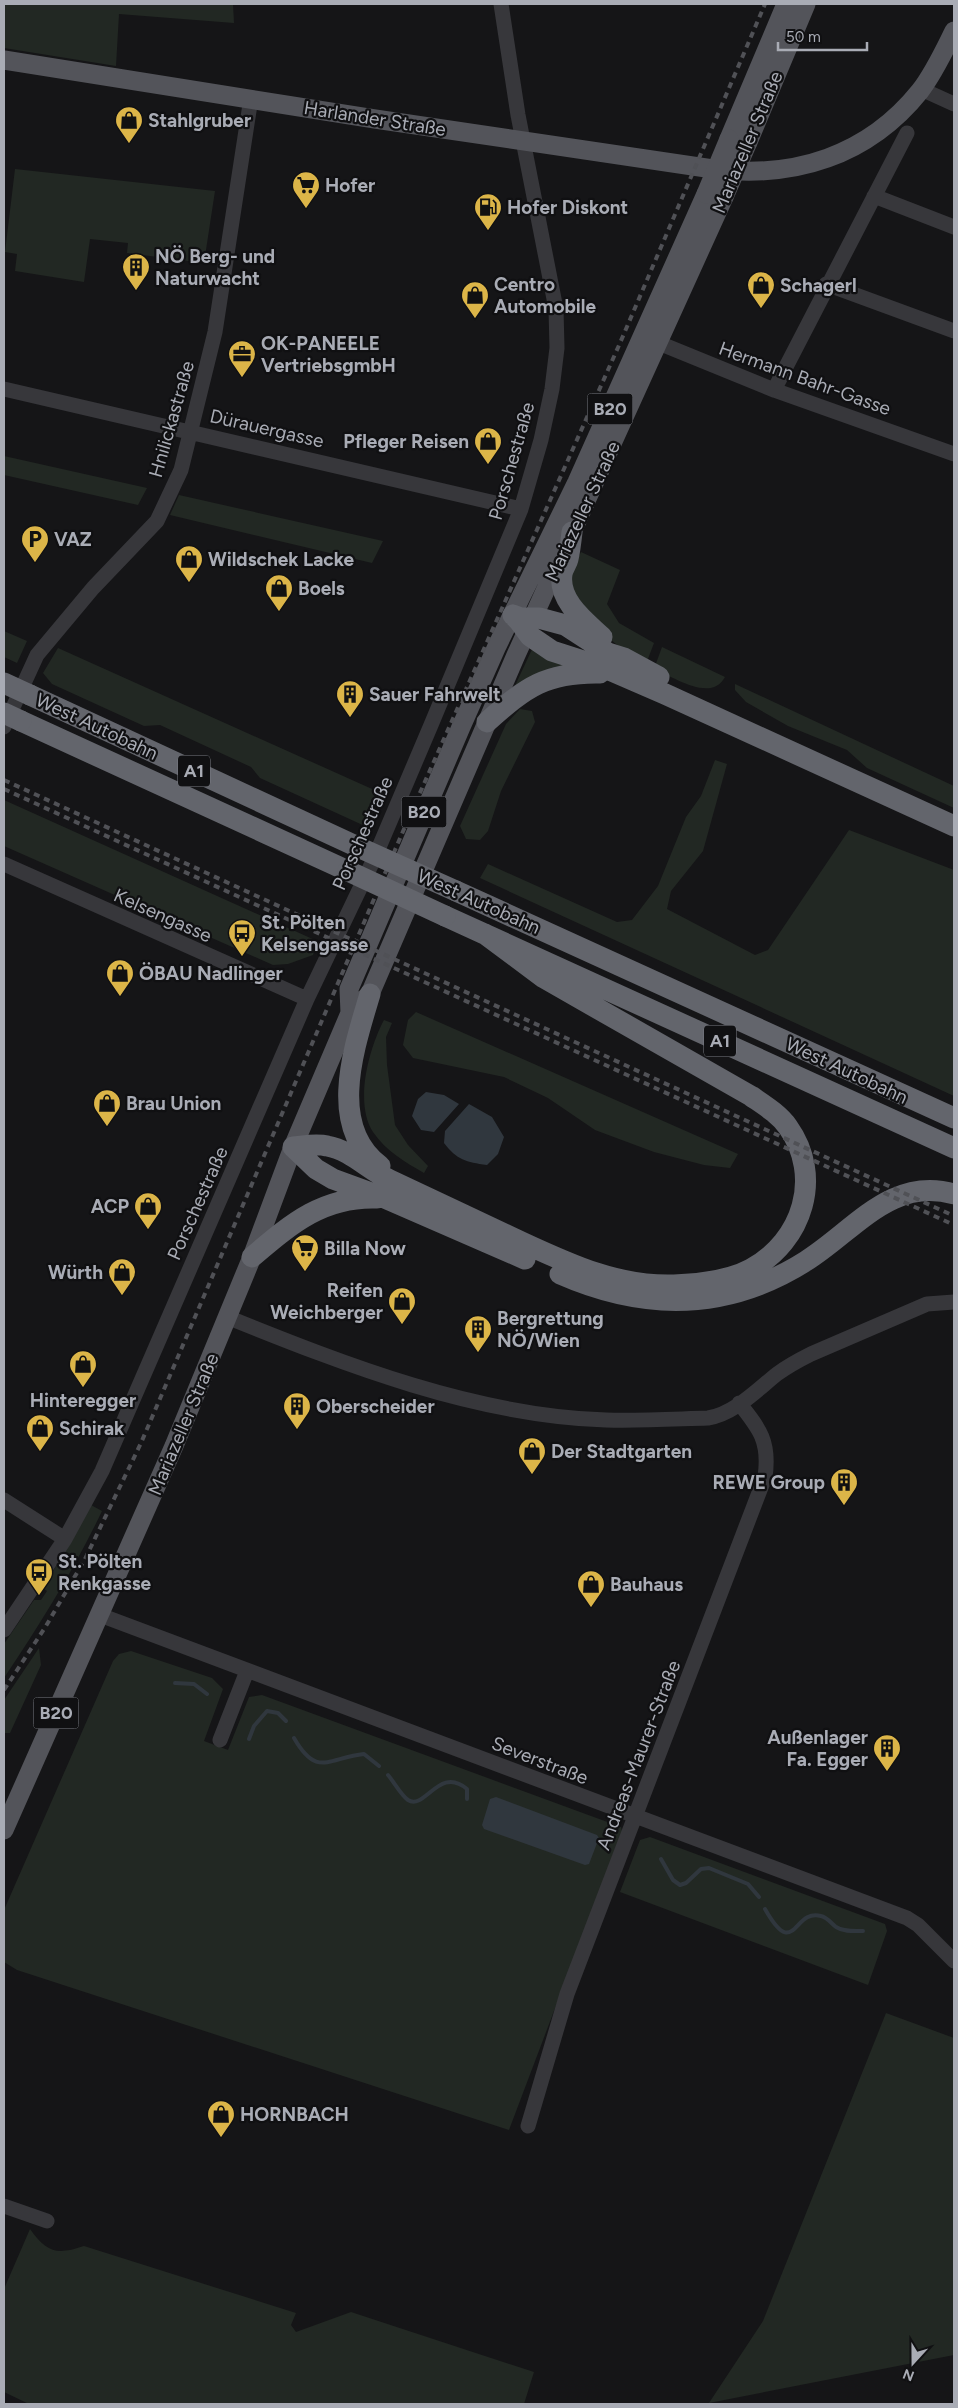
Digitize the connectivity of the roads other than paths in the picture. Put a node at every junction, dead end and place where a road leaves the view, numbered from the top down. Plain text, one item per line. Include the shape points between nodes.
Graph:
1 (501, 4) edge
2 (786, 4) edge
3 (806, 4) edge
4 (954, 32) edge
5 (4, 60) edge
6 (921, 89) junction
7 (251, 98) junction
8 (954, 104) edge
9 (907, 133) dead end
10 (523, 140) junction
11 (874, 196) junction
12 (954, 227) edge
13 (826, 284) junction
14 (954, 331) edge
15 (652, 340) junction
16 (4, 389) edge
17 (774, 390) junction
18 (192, 431) junction
19 (954, 454) edge
20 (521, 510) junction
21 (572, 532) junction
22 (524, 621) junction
23 (622, 667) junction
24 (4, 683) edge
25 (10, 720) edge
26 (487, 722) junction
27 (954, 813) edge
28 (954, 826) edge
29 (4, 864) edge
30 (485, 934) junction
31 (370, 994) junction
32 (307, 1000) junction
33 (350, 1013) junction
34 (954, 1118) edge
35 (293, 1147) junction
36 (954, 1148) edge
37 (412, 1190) junction
38 (954, 1194) edge
39 (385, 1198) junction
40 (252, 1257) junction
41 (954, 1302) edge
42 (227, 1317) junction
43 (739, 1403) junction
44 (4, 1500) edge
45 (64, 1539) junction
46 (100, 1616) junction
47 (4, 1630) edge
48 (247, 1670) junction
49 (220, 1740) dead end
50 (636, 1817) junction
51 (4, 1830) edge
52 (954, 1961) edge
53 (528, 2126) dead end
54 (4, 2206) edge
55 (47, 2221) dead end

1 - 10 street, Porschestraße
2 - 15 main road, Mariazeller Straße / B20, bridge via 706,194
3 - 15 main road, Mariazeller Straße / B20, bridge via 724,198
4 - 6 main road, Harlander Straße
5 - 7 main road, Harlander Straße
6 - 8 street
6 - 10 main road, Harlander Straße via 881,128 833,156 796,168 746,172 713,169
7 - 10 main road, Harlander Straße
7 - 18 street, Hnilickastraße via 215,332
9 - 11 street
10 - 20 street, Porschestraße via 556,309 556,348 541,440
11 - 12 street
11 - 13 street
13 - 14 street
13 - 17 street
15 - 17 street, Hermann Bahr-Gasse
15 - 21 main road, Mariazeller Straße / B20
15 - 22 main road, Mariazeller Straße / B20 via 577,482
16 - 18 street, Dürauergasse
17 - 19 street, Hermann Bahr-Gasse
18 - 20 street, Dürauergasse
18 - 25 street, Hnilickastraße via 181,470 157,521 42,648
20 - 32 street, Porschestraße via 374,859
21 - 22 main road, Mariazeller Straße / B20
21 - 23 highway via 562,581 568,601
22 - 23 highway via 565,625 608,653
22 - 23 highway via 530,636 552,651
22 - 26 main road, Mariazeller Straße / B20
22 - 33 main road, Mariazeller Straße / B20 via 461,727 349,989
23 - 26 highway via 560,675 539,682
23 - 27 highway via 642,669
23 - 28 highway
24 - 34 highway, West Autobahn / A1, bridge
25 - 30 highway, West Autobahn / A1, bridge
26 - 31 main road, Mariazeller Straße / B20
29 - 32 street, Kelsengasse
30 - 36 highway, West Autobahn / A1
30 - 37 highway via 544,978 751,1096 773,1112 788,1126 803,1158 807,1176 805,1201 787,1239 751,1269 725,1278 673,1285 611,1279 571,1265
31 - 33 main road, Mariazeller Straße / B20
31 - 37 highway via 353,1053 348,1102 351,1117 362,1145 376,1163
32 - 45 street, Porschestraße via 102,1471
33 - 35 main road, Mariazeller Straße / B20
35 - 37 highway via 317,1145 336,1148
35 - 39 highway via 316,1169 333,1179
35 - 40 main road, Mariazeller Straße / B20
38 - 39 highway via 927,1189 894,1198 876,1207 822,1251 775,1279 741,1292 670,1301 624,1296 587,1286
39 - 40 highway via 355,1197 321,1207 290,1225
40 - 42 main road, Mariazeller Straße / B20
41 - 43 street via 927,1304 793,1362
42 - 43 street via 374,1374 533,1412 605,1420 708,1418 721,1415
42 - 46 main road, Mariazeller Straße / B20
43 - 50 street, Andreas-Maurer-Straße via 760,1429 766,1447 765,1477
44 - 45 street
45 - 47 street, Porschestraße
46 - 48 street, Severstraße
46 - 51 main road, Mariazeller Straße / B20
48 - 49 street
48 - 50 street, Severstraße
50 - 52 street, Severstraße via 907,1918
50 - 53 street, Andreas-Maurer-Straße via 567,1994
54 - 55 street

